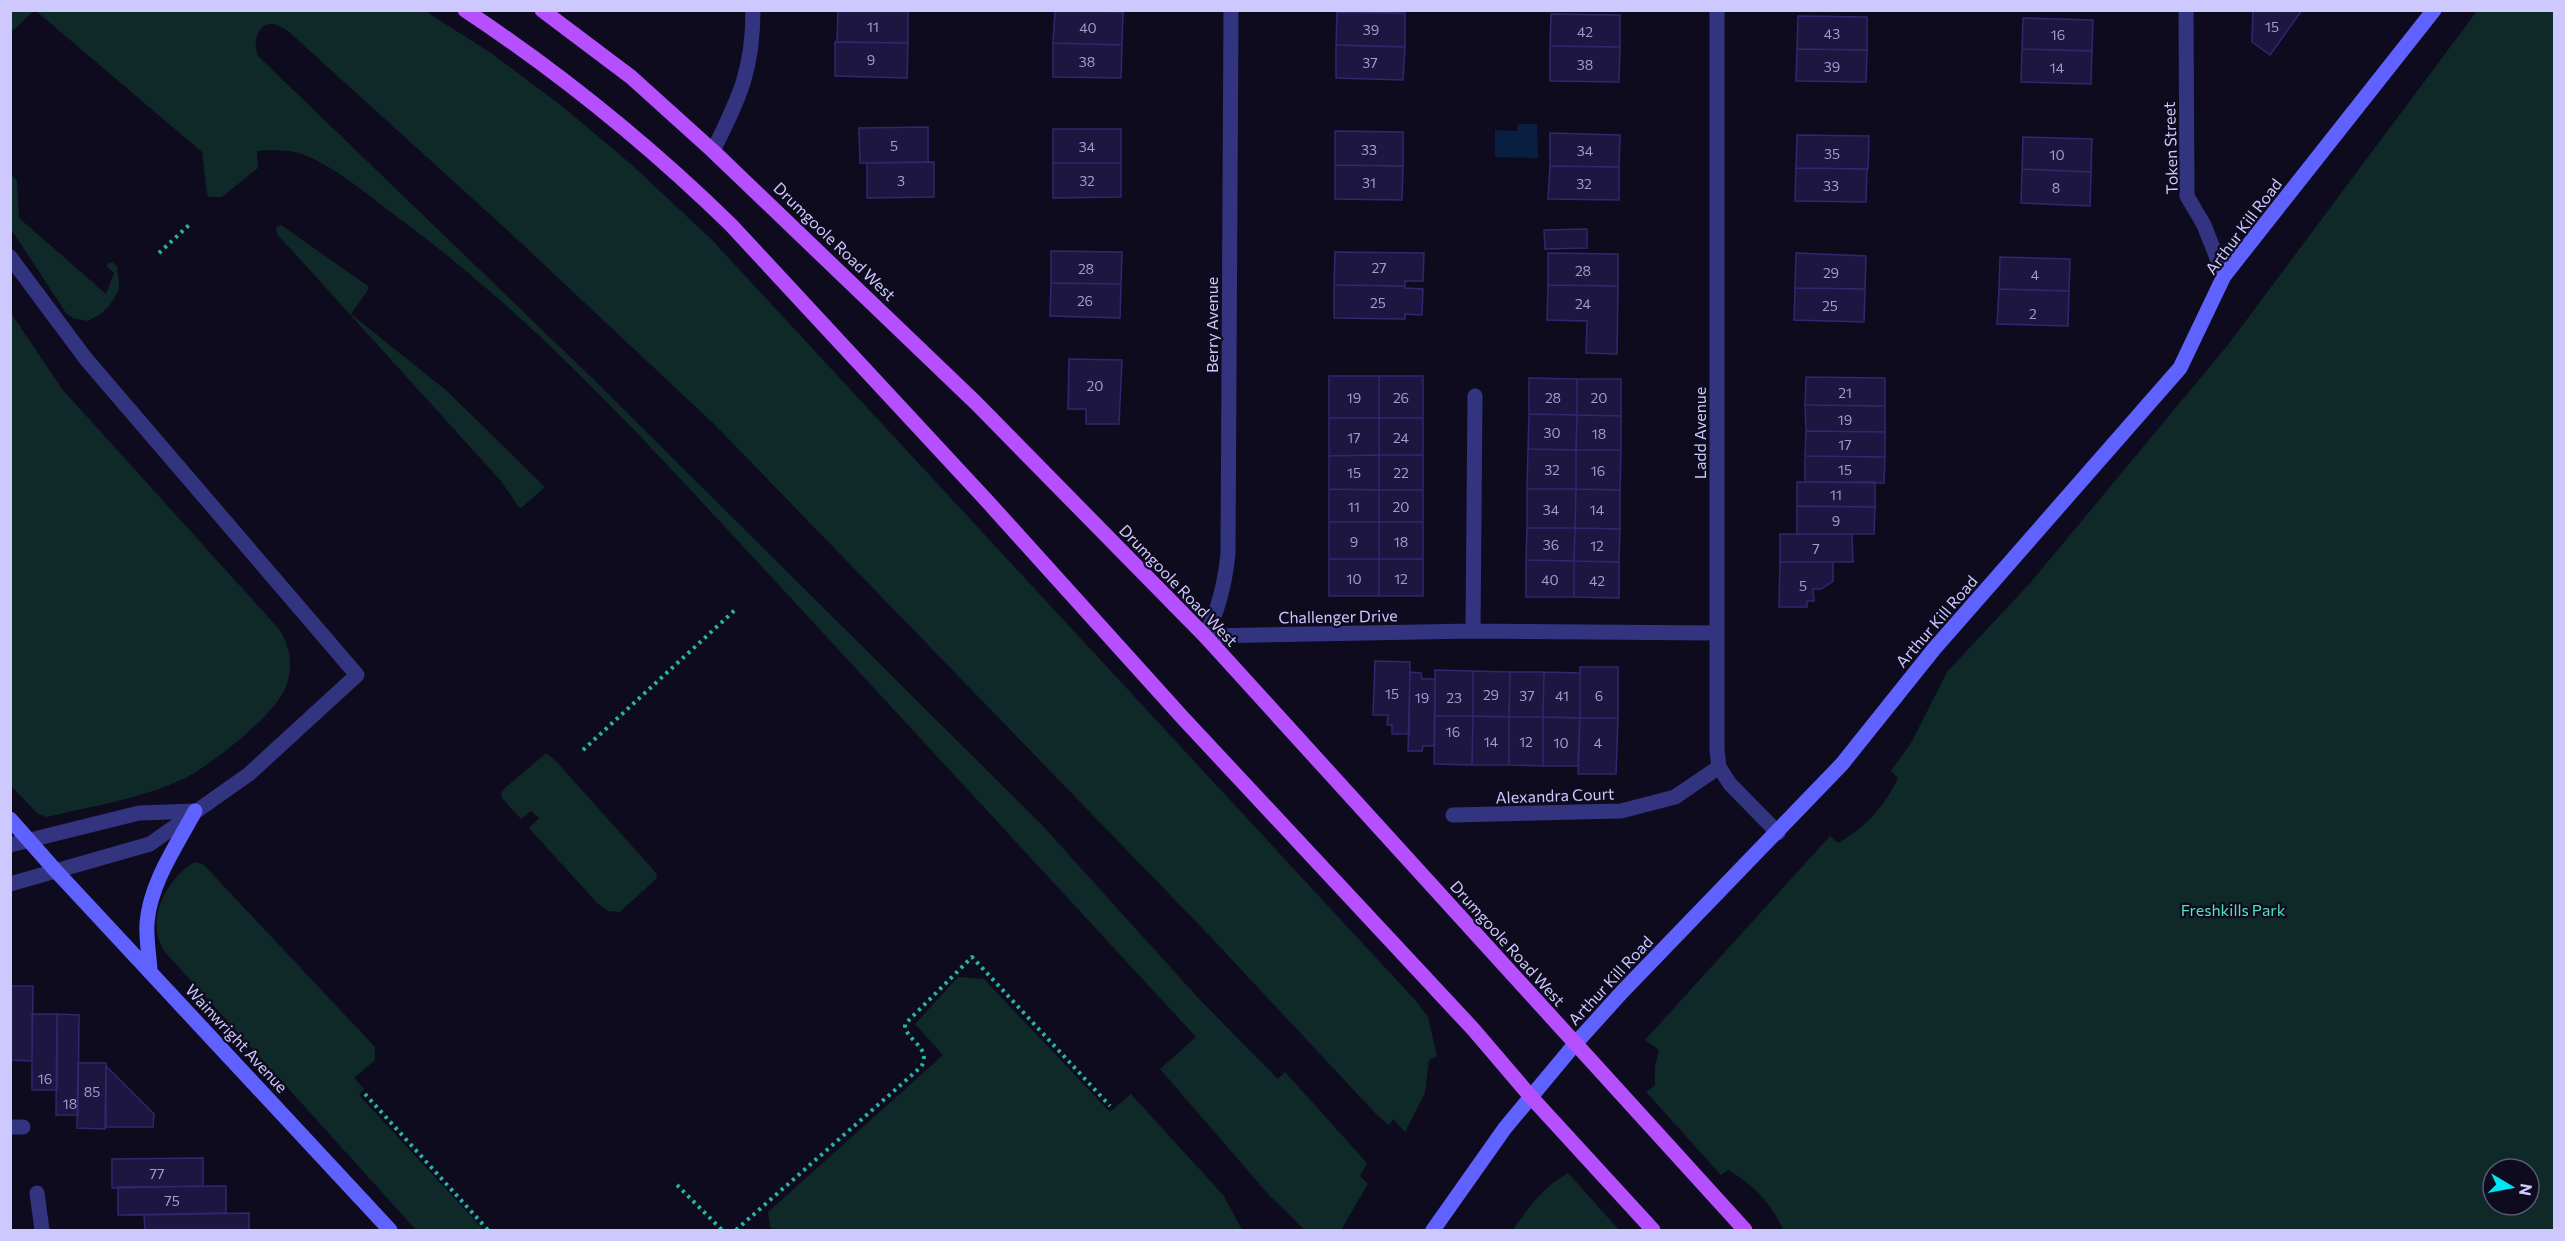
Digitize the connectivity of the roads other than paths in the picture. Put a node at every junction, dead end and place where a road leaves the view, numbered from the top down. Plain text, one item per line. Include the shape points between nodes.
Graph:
1 (465, 10) edge
2 (542, 10) edge
3 (753, 10) edge
4 (1231, 10) edge
5 (1717, 10) edge
6 (2186, 10) edge
7 (2434, 10) edge
8 (713, 151) junction
9 (10, 257) edge
10 (2224, 276) junction
11 (1475, 396) dead end
12 (1473, 631) junction
13 (1716, 633) junction
14 (1205, 636) junction
15 (1719, 766) junction
16 (195, 811) junction
17 (1453, 815) dead end
18 (10, 819) edge
19 (1778, 832) junction
20 (31, 840) junction
21 (10, 845) edge
22 (56, 871) junction
23 (10, 884) edge
24 (150, 970) junction
25 (1575, 1044) junction
26 (1531, 1097) junction
27 (37, 1193) dead end
28 (42, 1230) edge
29 (390, 1230) edge
30 (1433, 1230) edge
31 (1653, 1230) edge
32 (1745, 1230) edge

1 - 26 main road via 621,124 731,225 1473,1029
2 - 8 main road, Drumgoole Road West via 631,77
3 - 8 street via 751,56 745,78
4 - 14 street, Berry Avenue via 1228,554 1223,589
5 - 13 street, Ladd Avenue
6 - 10 street, Token Street via 2187,196 2204,225
7 - 10 street, Arthur Kill Road
8 - 14 main road, Drumgoole Road West via 976,403
9 - 16 street via 86,359 357,675 249,774
10 - 19 street, Arthur Kill Road via 2180,368 1934,649 1842,764
11 - 12 street
12 - 13 street, Challenger Drive
12 - 14 street, Challenger Drive
13 - 15 street, Ladd Avenue
14 - 25 main road, Drumgoole Road West
15 - 17 street, Alexandra Court via 1675,797 1621,812
15 - 19 street, Ladd Avenue via 1741,797
16 - 20 street via 140,813
16 - 22 street via 150,844
16 - 24 street via 150,904
18 - 20 street, Wainwright Avenue
19 - 25 street, Arthur Kill Road
20 - 21 street
20 - 22 street, Wainwright Avenue
22 - 23 street
22 - 24 street, Wainwright Avenue
24 - 29 street, Wainwright Avenue
25 - 26 street, Arthur Kill Road
25 - 32 main road, Drumgoole Road West
26 - 30 street, Arthur Kill Road
26 - 31 main road
27 - 28 street

